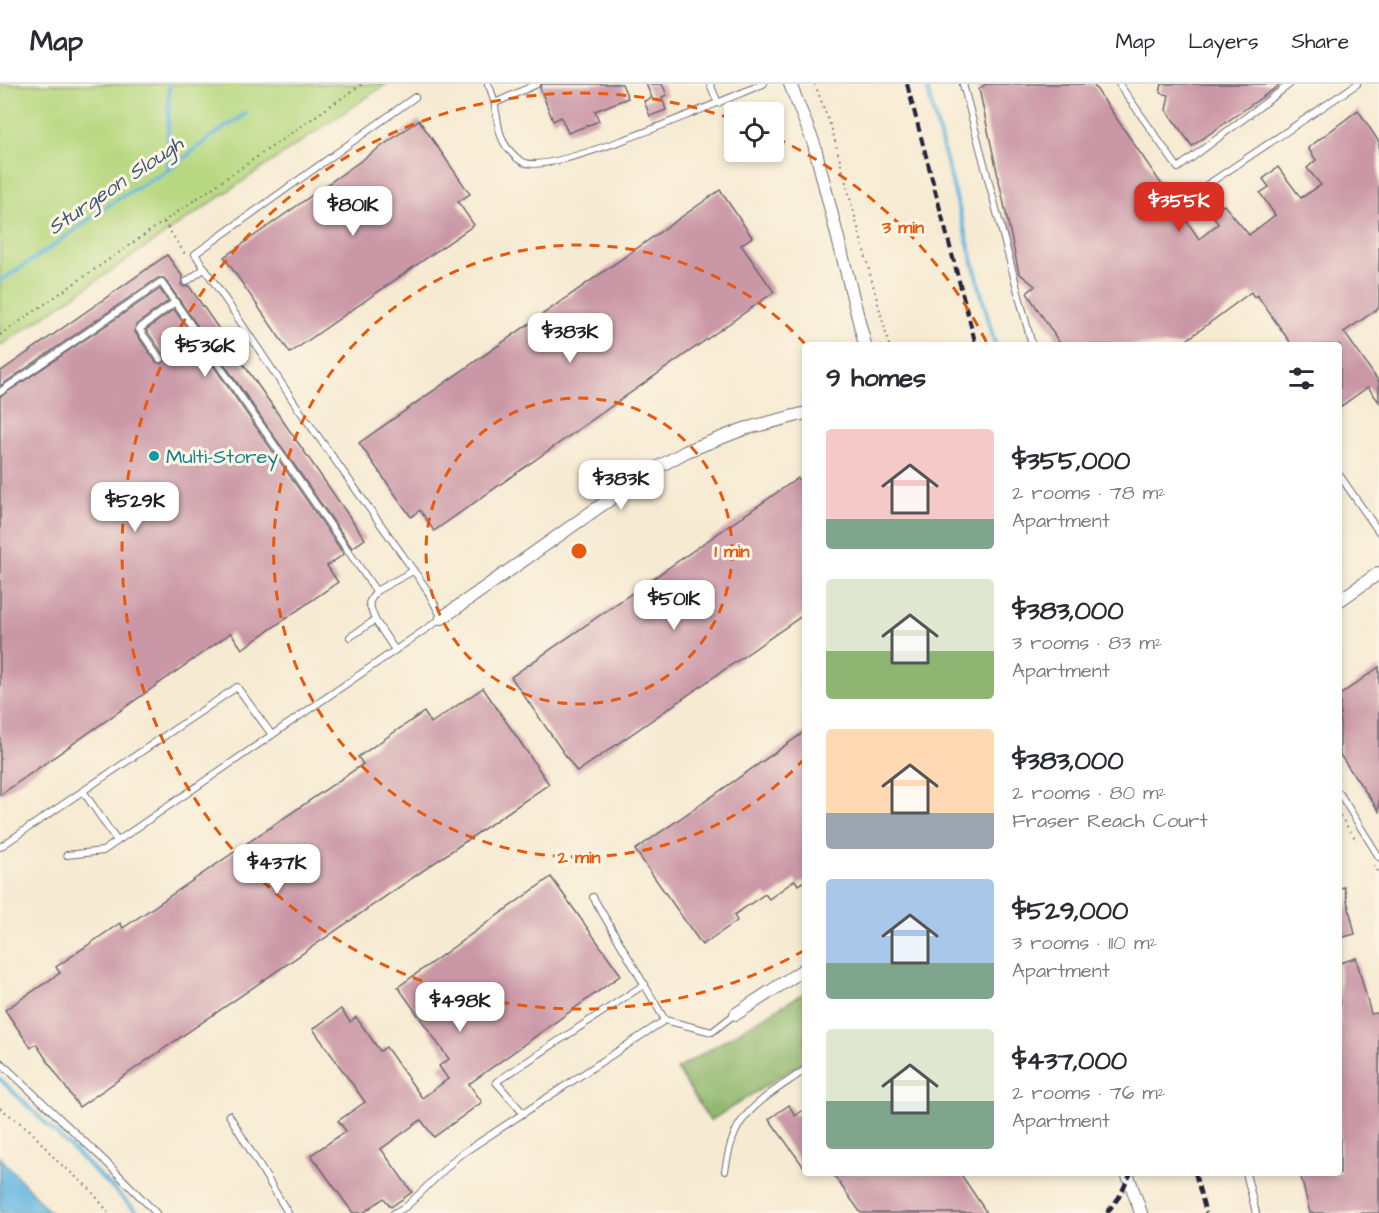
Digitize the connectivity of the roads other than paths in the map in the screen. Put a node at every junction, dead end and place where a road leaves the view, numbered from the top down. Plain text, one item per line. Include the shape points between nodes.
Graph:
1 (488, 84) edge
2 (537, 84) edge
3 (710, 84) edge
4 (761, 84) edge
5 (790, 84) edge
6 (963, 84) edge
7 (1119, 84) edge
8 (1290, 84) edge
9 (1357, 84) edge
10 (415, 97) dead end
11 (718, 103) junction
12 (495, 104) junction
13 (1201, 189) dead end
14 (205, 268) junction
15 (186, 282) dead end
16 (175, 302) junction
17 (864, 342) edge
18 (1031, 342) edge
19 (160, 359) dead end
20 (0, 392) edge
21 (802, 414) edge
22 (1342, 479) edge
23 (1379, 532) edge
24 (413, 571) junction
25 (1379, 573) edge
26 (376, 591) junction
27 (1342, 599) edge
28 (442, 618) junction
29 (375, 620) junction
30 (350, 637) dead end
31 (395, 650) junction
32 (272, 735) junction
33 (83, 791) junction
34 (1342, 797) edge
35 (117, 841) junction
36 (0, 847) edge
37 (67, 855) dead end
38 (1379, 857) edge
39 (593, 897) dead end
40 (802, 971) edge
41 (645, 984) junction
42 (736, 1014) joint
43 (665, 1020) junction
44 (0, 1062) edge
45 (802, 1072) edge
46 (523, 1113) junction
47 (229, 1115) dead end
48 (724, 1171) dead end
49 (1128, 1176) edge
50 (1247, 1176) edge
51 (156, 1213) edge
52 (288, 1213) edge
53 (394, 1213) edge
54 (1141, 1213) edge
55 (1256, 1213) edge

1 - 12 lane
2 - 12 lane
3 - 11 lane
4 - 11 lane
5 - 17 street via 814,144
6 - 18 lane
7 - 8 lane via 1178,168
9 - 13 lane
10 - 14 lane via 195,254
11 - 12 lane via 548,163 525,163 509,152 501,136
14 - 15 lane
14 - 24 lane
16 - 19 lane via 139,329
16 - 20 lane via 161,282
16 - 26 lane
21 - 28 street via 744,429 660,466
22 - 23 lane
24 - 26 lane
24 - 28 lane
25 - 27 street
26 - 29 lane via 369,603
28 - 31 lane
29 - 30 lane
29 - 31 lane
31 - 32 lane
32 - 33 lane via 237,687
32 - 35 lane
33 - 35 lane
33 - 36 lane
34 - 38 lane
35 - 37 lane via 103,851
39 - 41 lane
40 - 42 street
41 - 43 lane
41 - 46 lane via 496,1082
42 - 43 lane via 712,1032
43 - 46 lane
44 - 51 lane
45 - 48 lane via 755,1106 741,1123 730,1144
46 - 53 lane via 457,1157
47 - 52 lane
49 - 54 street
50 - 55 lane

